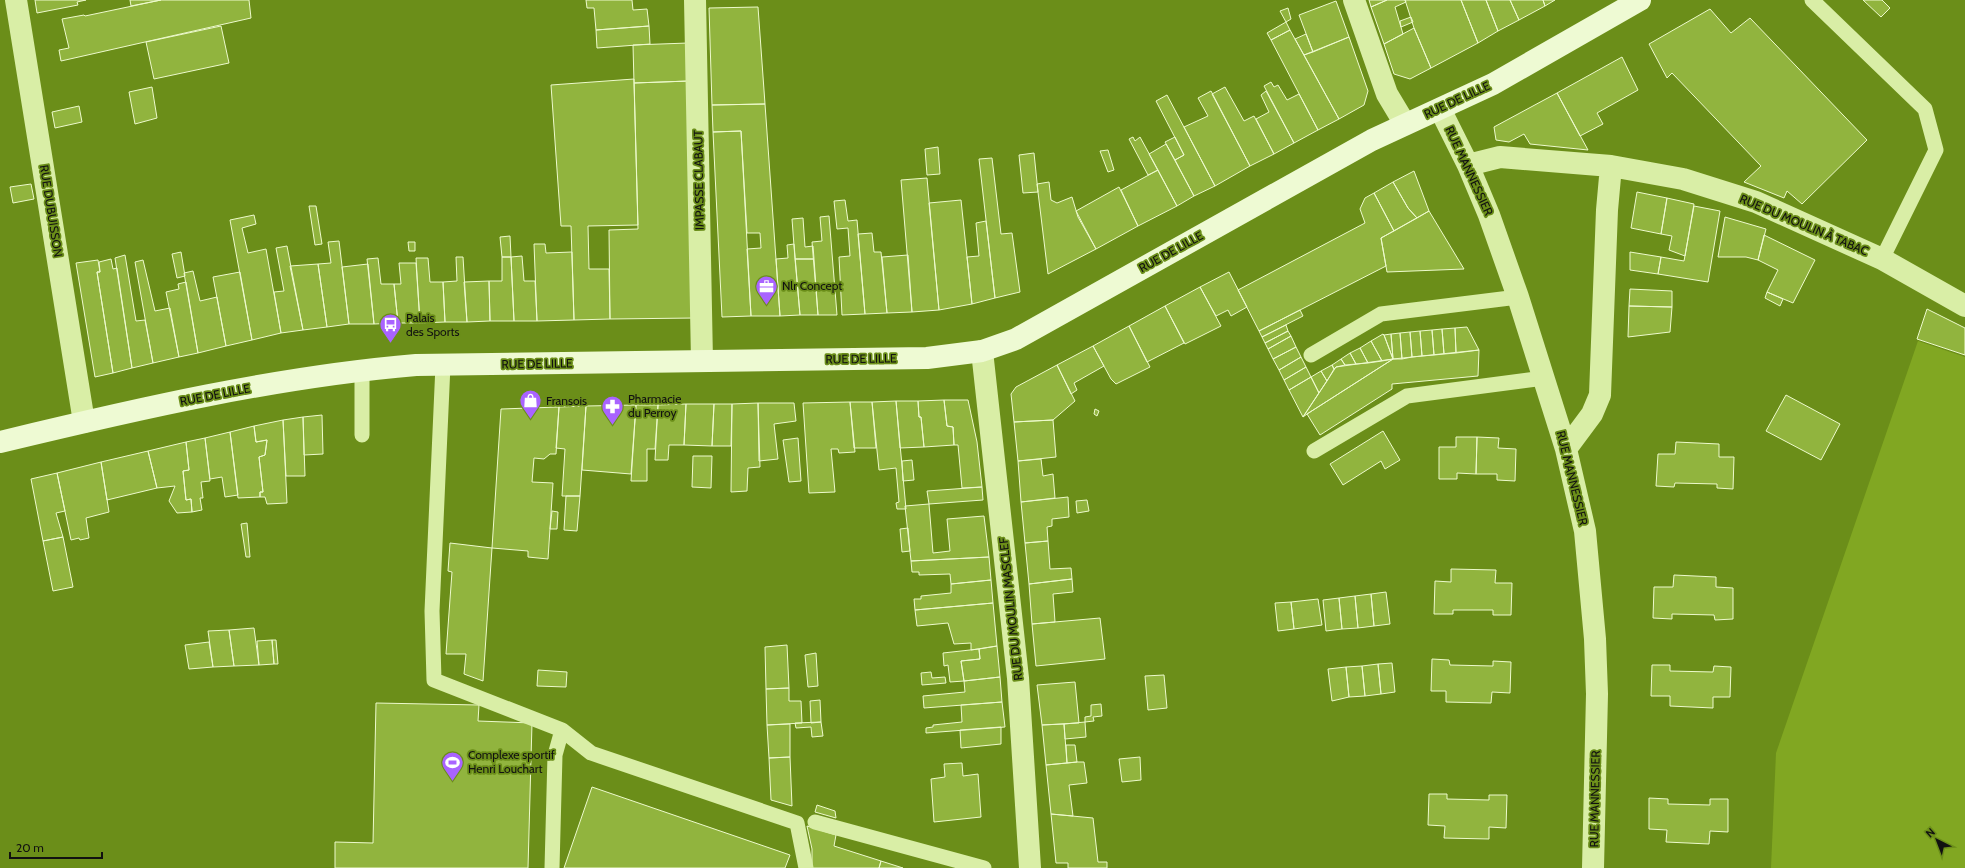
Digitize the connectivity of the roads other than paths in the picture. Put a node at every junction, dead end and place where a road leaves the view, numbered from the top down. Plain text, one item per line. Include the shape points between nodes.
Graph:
1 (16, 0) edge
2 (695, 0) edge
3 (1354, 0) edge
4 (1640, 0) edge
5 (1812, 0) edge
6 (1440, 109) junction
7 (1405, 124) junction
8 (1468, 165) junction
9 (1611, 166) junction
10 (1882, 259) junction
11 (1518, 297) junction
12 (1965, 306) edge
13 (982, 351) junction
14 (1311, 355) dead end
15 (702, 361) junction
16 (443, 365) junction
17 (362, 370) junction
18 (1544, 378) junction
19 (84, 422) junction
20 (362, 435) dead end
21 (0, 442) edge
22 (1566, 449) junction
23 (1314, 451) dead end
24 (562, 730) junction
25 (816, 822) dead end
26 (552, 868) edge
27 (806, 868) edge
28 (984, 868) edge
29 (1030, 868) edge
30 (1593, 868) edge

1 - 19 street, RUE DUBUISSON
2 - 15 street, IMPASSE CLABAUT
3 - 7 street via 1387,94
4 - 6 main road, RUE DE LILLE via 1492,84
5 - 10 lane via 1925,109 1936,150
6 - 7 main road, RUE DE LILLE
6 - 8 street, RUE MANNESSIER
7 - 13 main road, RUE DE LILLE via 1016,339
8 - 9 street, RUE DU MOULIN À TABAC via 1500,157
8 - 11 street, RUE MANNESSIER
9 - 10 street, RUE DU MOULIN À TABAC via 1683,179 1756,202
9 - 22 street via 1600,395 1592,414
10 - 12 street, RUE DU MOULIN À TABAC
11 - 14 lane via 1381,314
11 - 18 street, RUE MANNESSIER
13 - 15 main road, RUE DE LILLE via 927,358
13 - 29 street, RUE DU MOULIN MASCLEF via 1018,678
15 - 16 main road, RUE DE LILLE
16 - 17 main road, RUE DE LILLE
16 - 24 lane via 432,611 434,680
17 - 19 main road, RUE DE LILLE via 228,392
17 - 20 lane
18 - 22 street, RUE MANNESSIER
18 - 23 lane via 1407,396
19 - 21 main road, RUE DE LILLE
22 - 30 street, RUE MANNESSIER via 1585,531 1595,639 1597,694
24 - 26 lane via 555,755
24 - 27 lane via 591,752 798,823
25 - 28 lane

